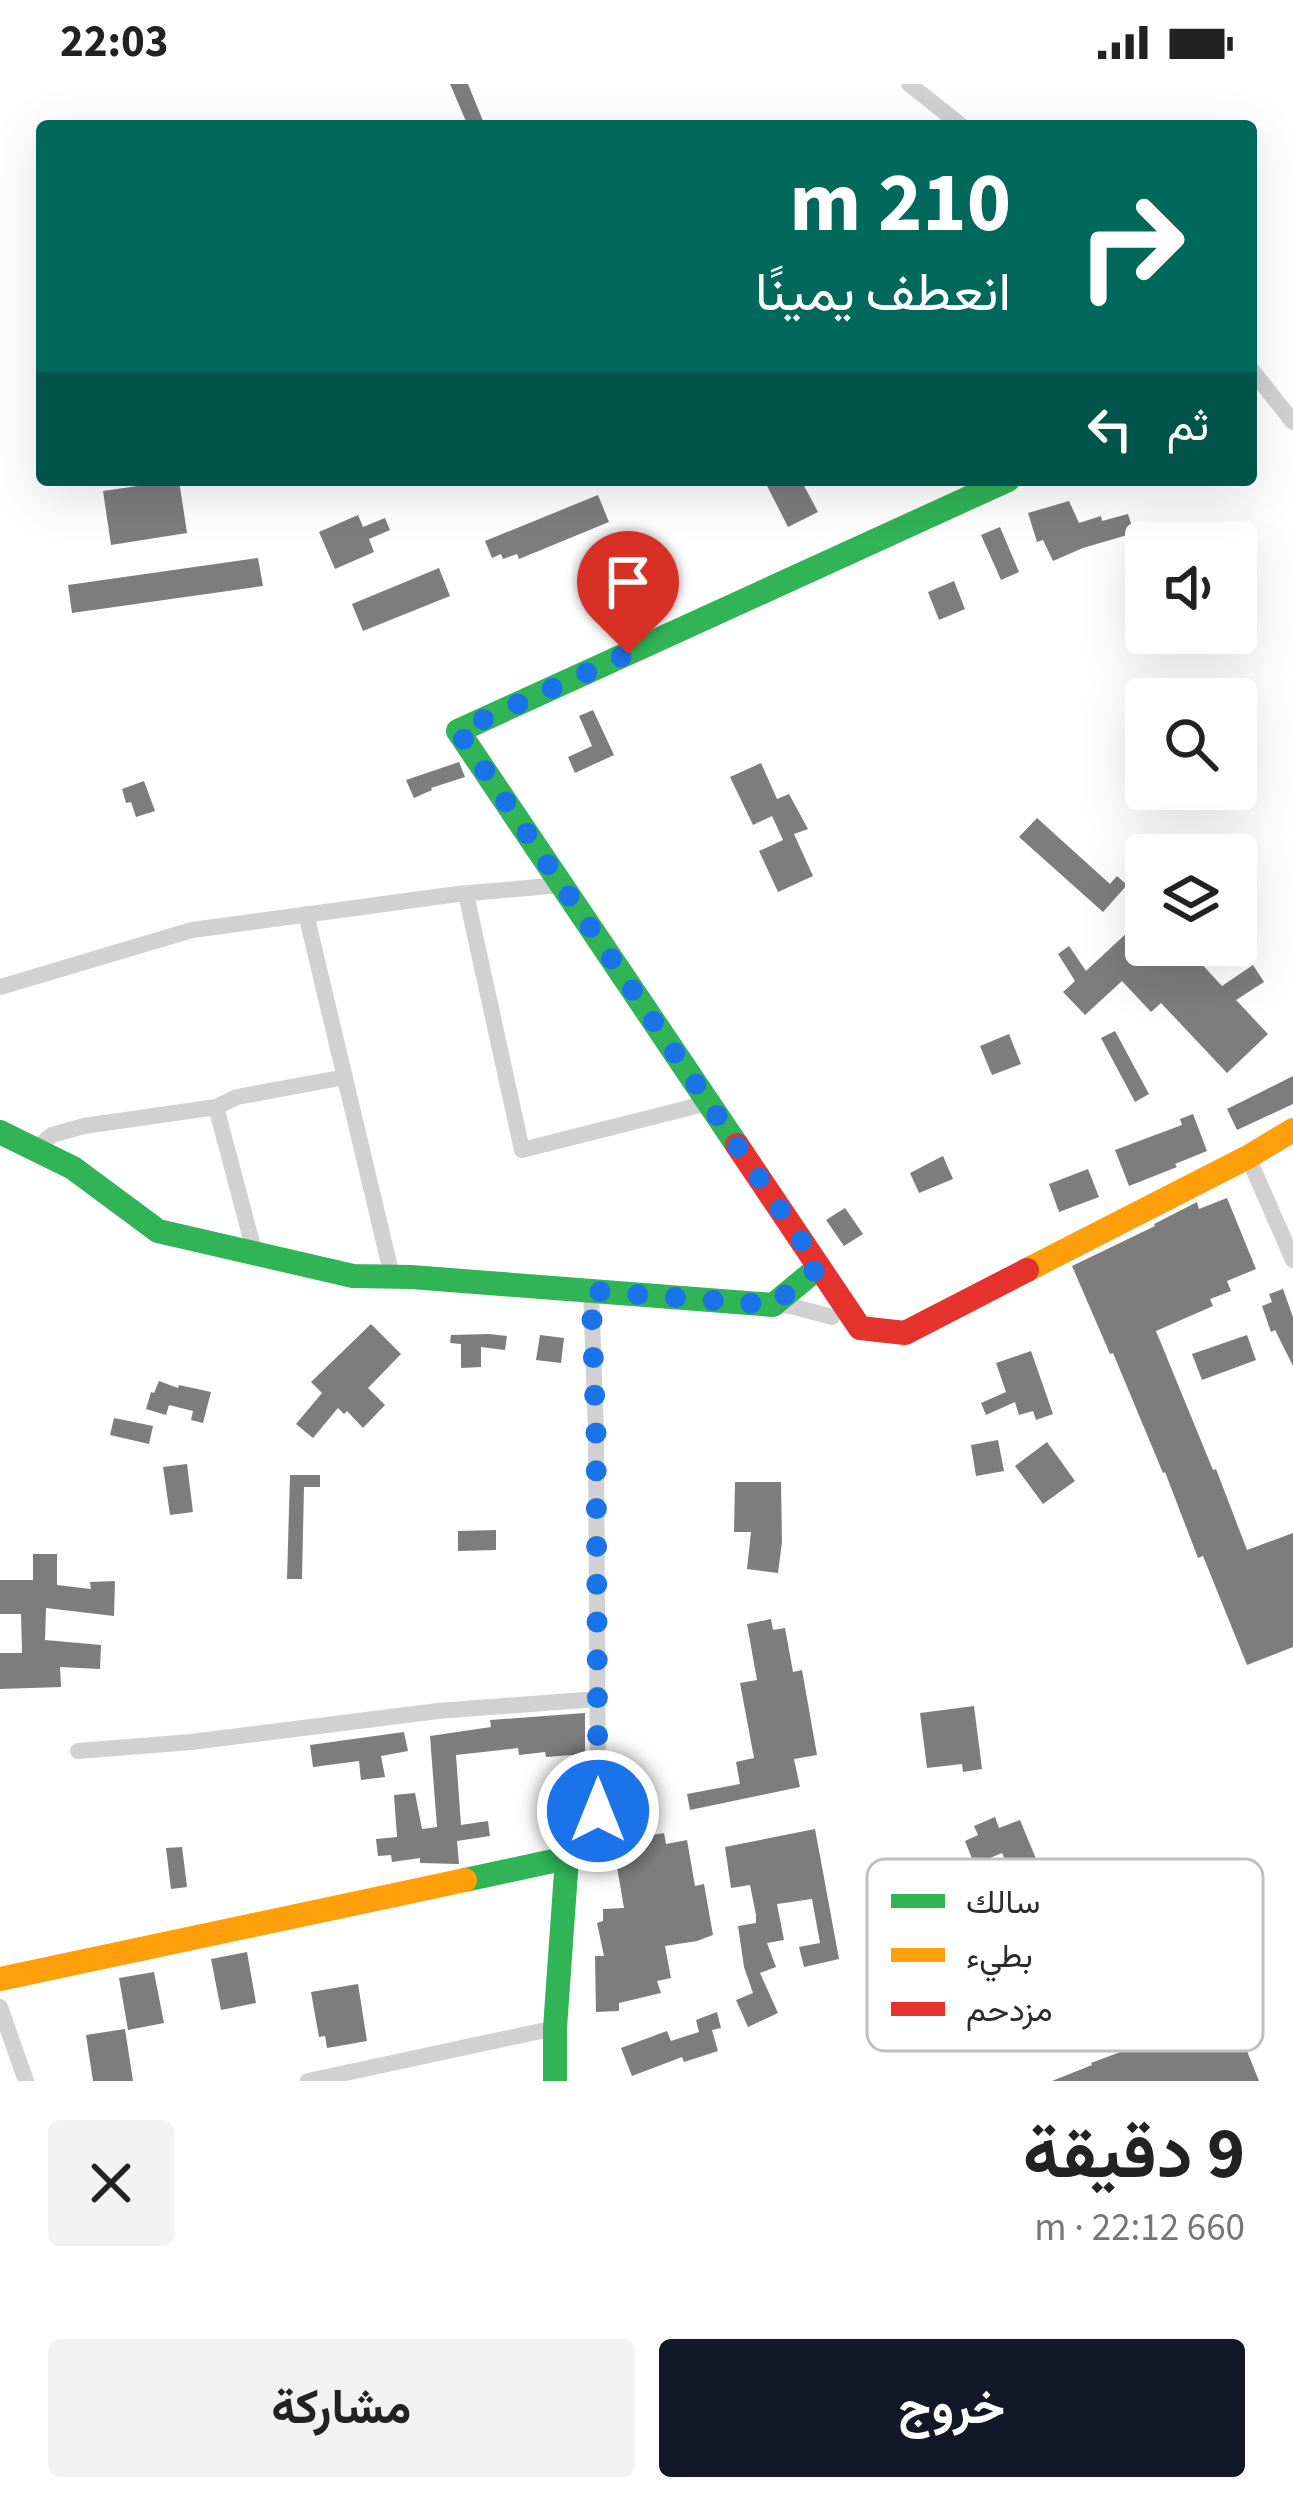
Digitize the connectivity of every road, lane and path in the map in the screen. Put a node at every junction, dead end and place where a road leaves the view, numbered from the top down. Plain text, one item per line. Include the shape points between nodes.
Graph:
1 (909, 84) edge
2 (954, 120) edge
3 (1257, 377) edge
4 (1293, 422) edge
5 (995, 486) edge
6 (561, 885) junction
7 (466, 893) junction
8 (307, 914) junction
9 (0, 987) edge
10 (345, 1077) junction
11 (708, 1103) junction
12 (216, 1107) junction
13 (1293, 1130) edge
14 (0, 1132) edge
15 (34, 1150) junction
16 (1248, 1157) junction
17 (255, 1254) junction
18 (1293, 1260) edge
19 (819, 1267) junction
20 (392, 1276) junction
21 (591, 1291) junction
22 (773, 1305) junction
23 (832, 1316) dead end
24 (598, 1700) junction
25 (78, 1751) dead end
26 (567, 1858) junction
27 (0, 1979) edge
28 (0, 2007) edge
29 (555, 2028) junction
30 (375, 2074) edge
31 (26, 2081) edge
32 (308, 2081) edge
33 (555, 2081) edge

1 - 2 street
3 - 4 street
5 - 6 street via 458,731
6 - 7 street
6 - 11 street
7 - 8 street
7 - 11 street via 522,1150
8 - 9 street via 192,929
8 - 10 street
10 - 12 street
10 - 20 street
11 - 19 street
12 - 15 street via 84,1126
12 - 17 street
13 - 16 street
14 - 15 street
15 - 17 street via 73,1168 158,1231
16 - 18 street
16 - 19 street via 905,1333 860,1328
17 - 20 street via 353,1276
19 - 22 street
20 - 21 street
21 - 22 street
21 - 24 street
22 - 23 street
24 - 25 street
24 - 26 street via 598,1811
26 - 27 street
26 - 29 street
28 - 31 street
29 - 30 street
29 - 33 street
30 - 32 street

